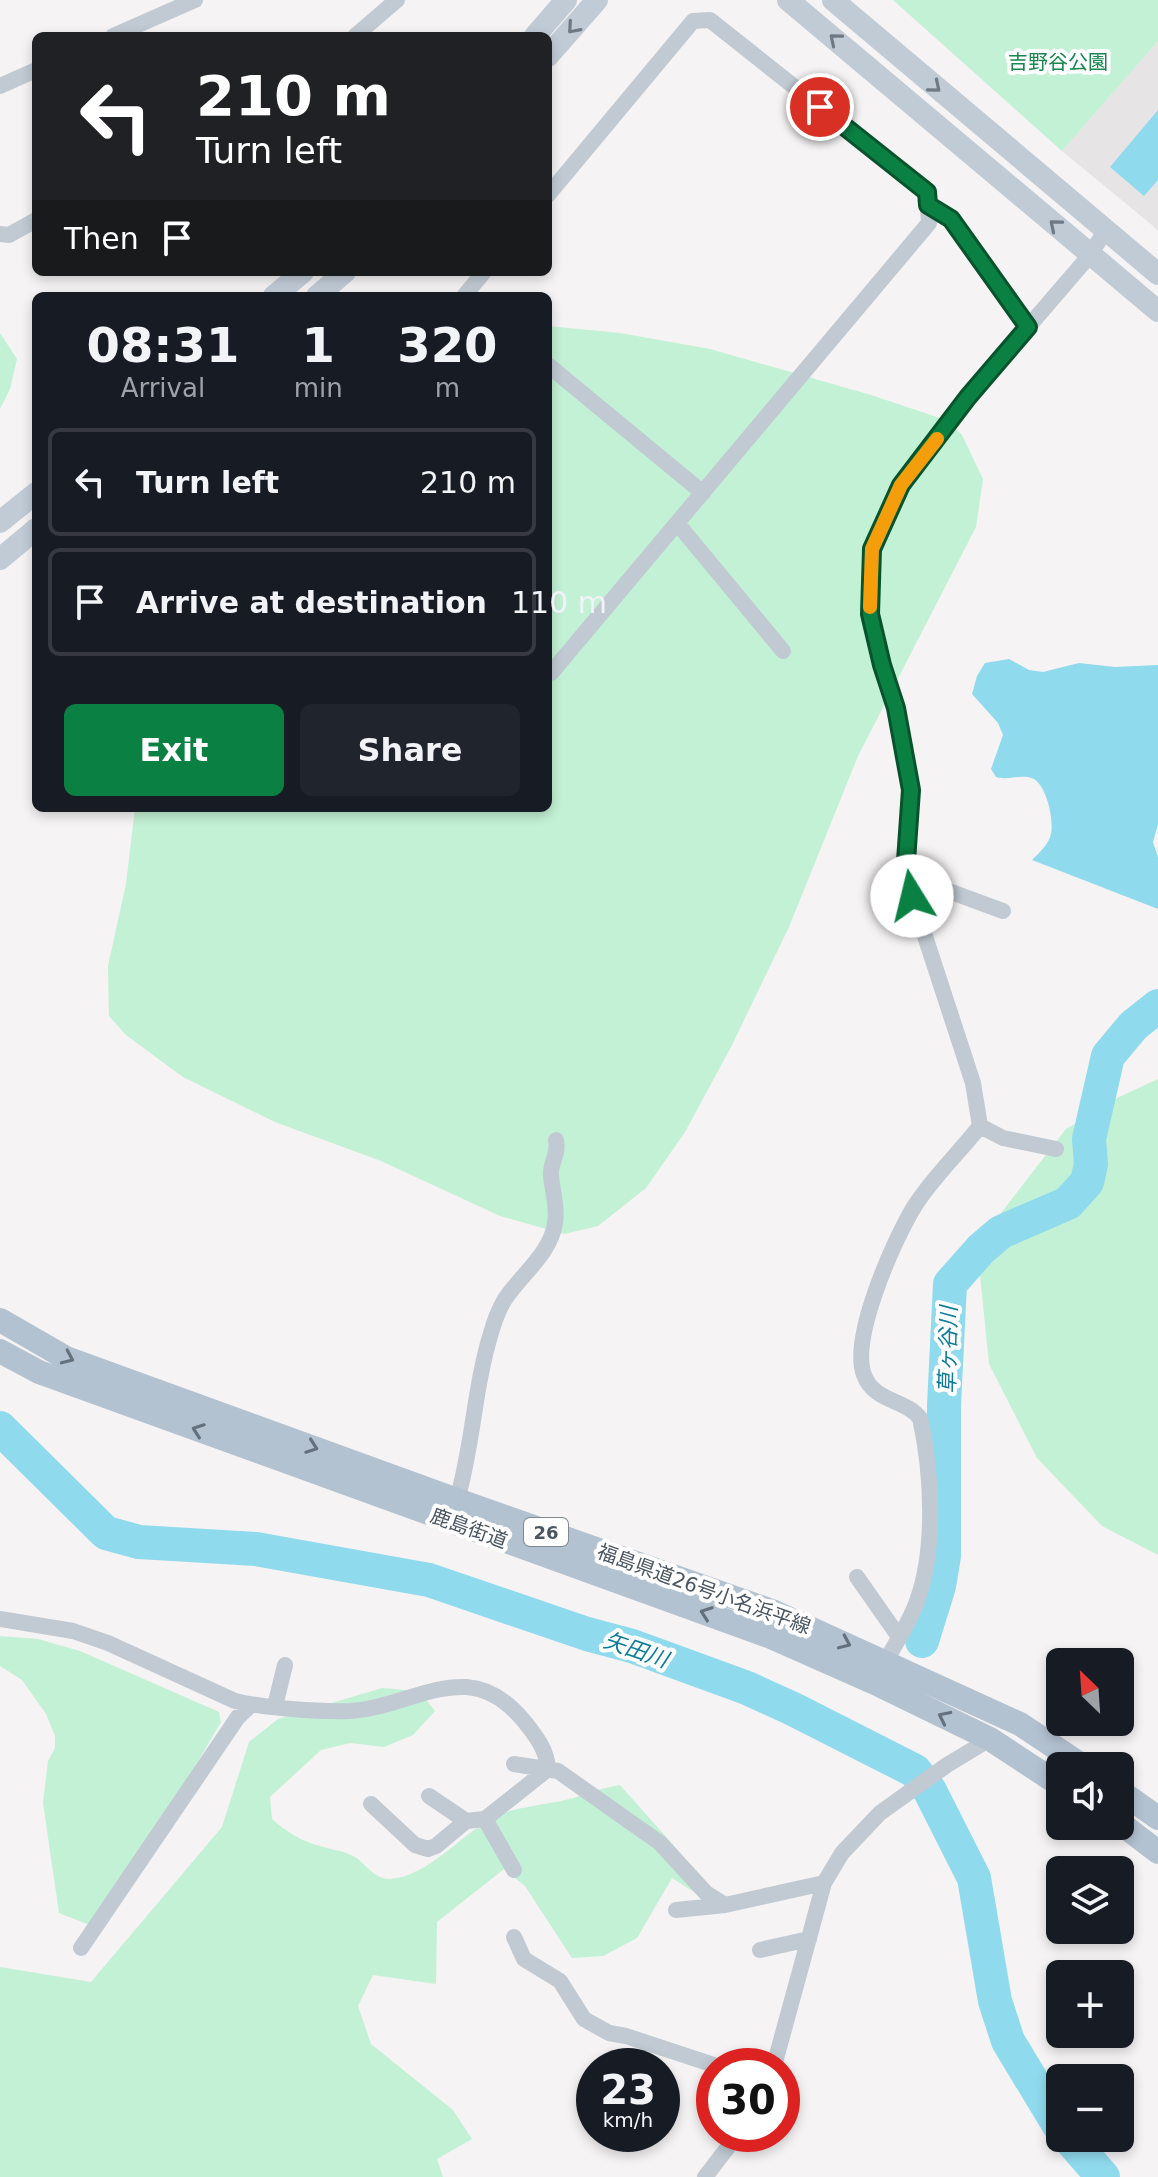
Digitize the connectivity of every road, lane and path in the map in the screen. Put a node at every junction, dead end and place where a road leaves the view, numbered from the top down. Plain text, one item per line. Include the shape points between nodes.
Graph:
1 (195, 0) edge
2 (397, 0) edge
3 (566, 0) edge
4 (597, 0) edge
5 (788, 0) edge
6 (833, 0) edge
7 (122, 32) edge
8 (360, 32) edge
9 (538, 32) edge
10 (552, 51) edge
11 (32, 72) edge
12 (0, 86) edge
13 (552, 190) edge
14 (928, 205) junction
15 (32, 222) edge
16 (1105, 231) junction
17 (0, 234) edge
18 (1090, 255) junction
19 (1158, 274) edge
20 (298, 276) edge
21 (340, 276) edge
22 (481, 276) edge
23 (279, 292) edge
24 (322, 292) edge
25 (467, 292) edge
26 (1158, 311) edge
27 (1028, 327) junction
28 (552, 368) edge
29 (703, 493) junction
30 (32, 496) edge
31 (0, 522) edge
32 (677, 523) junction
33 (32, 532) edge
34 (0, 559) edge
35 (783, 651) dead end
36 (552, 672) edge
37 (905, 875) junction
38 (1003, 911) dead end
39 (980, 1126) junction
40 (556, 1140) dead end
41 (1056, 1149) dead end
42 (0, 1320) edge
43 (0, 1351) edge
44 (457, 1500) junction
45 (857, 1577) dead end
46 (0, 1619) edge
47 (899, 1637) junction
48 (886, 1661) junction
49 (285, 1665) dead end
50 (251, 1705) junction
51 (275, 1706) junction
52 (990, 1739) junction
53 (1062, 1752) edge
54 (514, 1764) dead end
55 (548, 1769) junction
56 (1046, 1776) edge
57 (429, 1796) dead end
58 (1134, 1801) edge
59 (371, 1804) dead end
60 (1158, 1818) edge
61 (485, 1819) junction
62 (466, 1821) junction
63 (1134, 1834) edge
64 (1158, 1852) edge
65 (514, 1870) dead end
66 (824, 1883) junction
67 (725, 1905) junction
68 (676, 1910) dead end
69 (514, 1937) dead end
70 (809, 1939) junction
71 (81, 1948) dead end
72 (760, 1950) dead end
73 (779, 2048) edge
74 (696, 2059) edge
75 (724, 2152) edge
76 (705, 2177) edge

1 - 7 street
2 - 8 street
3 - 9 street
4 -> 10 street
18 -> 5 street
6 -> 16 street
11 - 12 street
13 - 14 street via 693,21 710,20 927,192
14 - 27 street via 951,219
14 - 29 street via 929,223
15 - 17 street via 9,235
16 - 18 street
16 - 19 street
18 - 26 street
18 - 27 street
20 - 23 street
21 - 24 street
22 - 25 street
27 - 37 street via 901,485 872,549 870,614 911,790
28 - 29 street
29 - 32 street
30 - 31 street
32 - 35 street
32 - 36 street
33 - 34 street
37 - 38 street
37 - 39 street via 973,1083
39 - 41 street via 1003,1138
39 - 47 street via 915,1206 877,1283 864,1330 862,1372 869,1385 896,1405 914,1410 923,1430 929,1489 927,1562 916,1605
40 - 44 street via 550,1173 556,1222 492,1329
42 -> 44 main road, 福島県道26号小名浜平線 / 26 via 66,1358
52 -> 43 main road, 鹿島街道 / 26 via 771,1637 39,1372
44 -> 48 main road, 福島県道26号小名浜平線 / 26 via 772,1611
45 - 47 street
46 - 50 street via 73,1631
47 - 48 street
48 - 53 main road, 福島県道26号小名浜平線 / 26 via 1020,1724
49 - 51 street
50 - 51 street
50 - 71 street
51 - 55 street via 347,1711 468,1687 495,1696 516,1711 543,1747
52 - 56 main road, 鹿島街道 / 26
52 - 66 street via 880,1813 842,1853
54 - 55 street
55 - 61 street
55 - 67 street via 660,1843 706,1893
57 - 62 street
58 - 60 main road
59 - 62 street via 415,1845 428,1849
61 - 62 street
61 - 65 street
63 - 64 main road
66 - 67 street
66 - 70 street
67 - 68 street
69 - 74 street via 524,1959 560,1981 584,2019 609,2033
70 - 72 street
70 - 73 street
75 - 76 street

